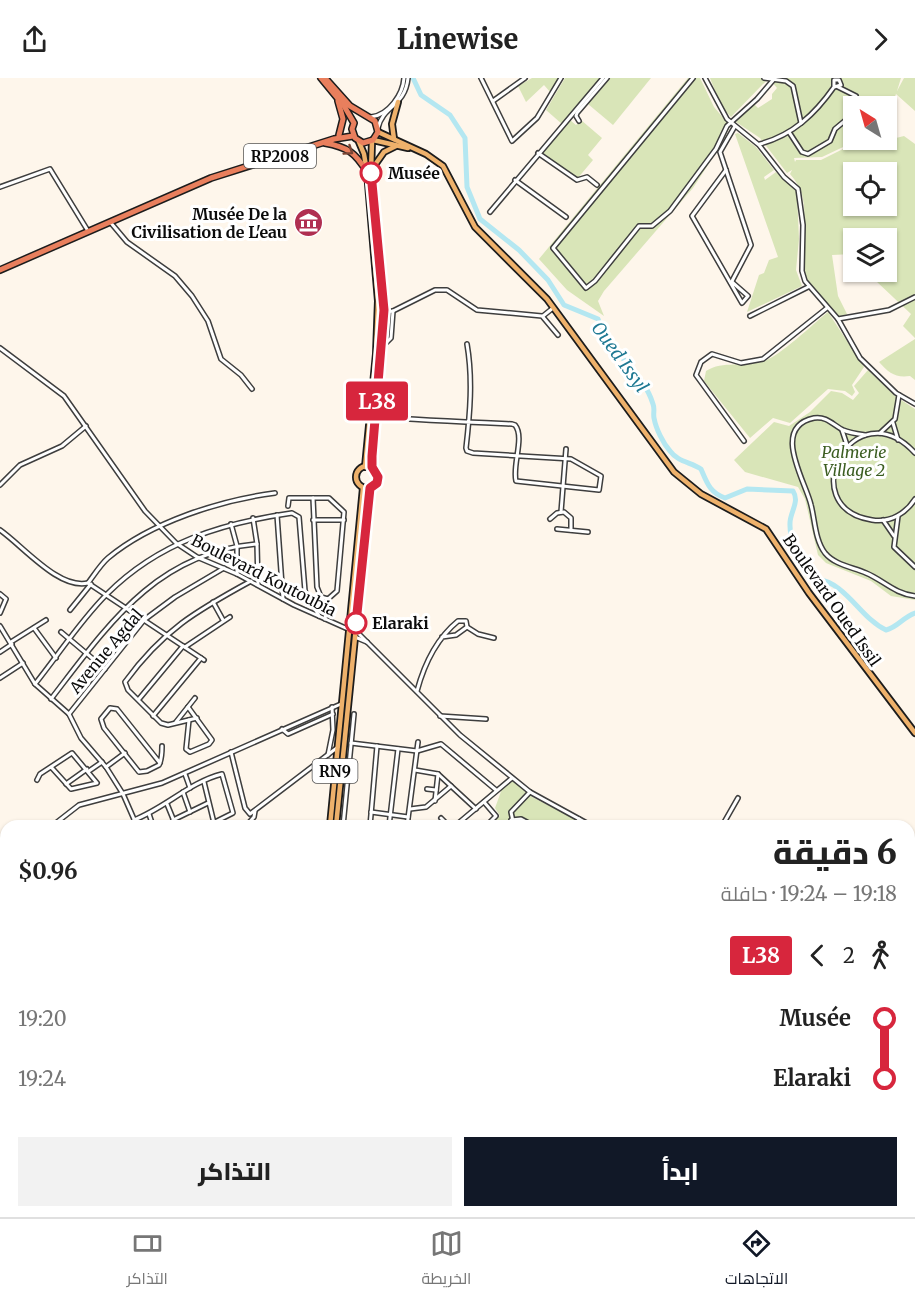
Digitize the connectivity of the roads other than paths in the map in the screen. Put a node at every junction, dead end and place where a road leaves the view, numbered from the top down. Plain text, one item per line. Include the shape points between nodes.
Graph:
1 (323, 78) edge
2 (406, 78) edge
3 (481, 78) edge
4 (525, 78) edge
5 (561, 78) edge
6 (605, 78) edge
7 (693, 78) edge
8 (705, 78) edge
9 (764, 78) edge
10 (774, 79) edge
11 (833, 79) edge
12 (405, 87) junction
13 (836, 87) junction
14 (856, 96) dead end
15 (336, 97) junction
16 (493, 101) junction
17 (398, 102) junction
18 (367, 117) junction
19 (579, 121) dead end
20 (843, 122) edge
21 (730, 123) junction
22 (801, 123) junction
23 (353, 126) junction
24 (735, 126) junction
25 (378, 130) junction
26 (789, 132) junction
27 (353, 136) junction
28 (336, 137) junction
29 (394, 139) junction
30 (372, 140) junction
31 (358, 141) junction
32 (323, 142) junction
33 (398, 145) junction
34 (759, 145) junction
35 (414, 149) junction
36 (538, 153) junction
37 (726, 170) junction
38 (369, 171) junction
39 (515, 180) junction
40 (597, 185) dead end
41 (0, 187) edge
42 (490, 212) dead end
43 (566, 217) dead end
44 (110, 222) junction
45 (88, 231) junction
46 (0, 270) edge
47 (731, 283) junction
48 (808, 286) junction
49 (915, 297) edge
50 (554, 308) junction
51 (827, 308) junction
52 (393, 311) junction
53 (384, 312) junction
54 (543, 316) junction
55 (750, 316) dead end
56 (838, 319) junction
57 (558, 335) dead end
58 (468, 344) dead end
59 (382, 347) junction
60 (0, 348) edge
61 (252, 389) dead end
62 (901, 396) junction
63 (915, 404) edge
64 (376, 417) junction
65 (469, 422) junction
66 (892, 423) junction
67 (86, 426) junction
68 (842, 430) junction
69 (879, 434) junction
70 (865, 435) junction
71 (898, 440) junction
72 (744, 441) dead end
73 (847, 445) junction
74 (566, 450) dead end
75 (915, 453) edge
76 (516, 455) junction
77 (565, 459) junction
78 (365, 466) junction
79 (372, 467) junction
80 (0, 485) edge
81 (562, 487) junction
82 (363, 488) junction
83 (370, 488) junction
84 (275, 493) dead end
85 (313, 498) junction
86 (915, 499) edge
87 (915, 505) edge
88 (288, 506) dead end
89 (908, 508) junction
90 (561, 512) junction
91 (277, 515) junction
92 (898, 516) junction
93 (253, 518) junction
94 (550, 519) dead end
95 (314, 520) junction
96 (344, 520) junction
97 (883, 520) junction
98 (231, 524) junction
99 (158, 527) junction
100 (558, 529) dead end
101 (571, 530) junction
102 (0, 531) edge
103 (588, 532) dead end
104 (894, 536) junction
105 (176, 543) junction
106 (257, 544) junction
107 (237, 546) junction
108 (197, 557) junction
109 (915, 567) edge
110 (224, 568) junction
111 (237, 574) junction
112 (251, 581) junction
113 (89, 584) junction
114 (258, 585) junction
115 (0, 594) edge
116 (106, 594) junction
117 (915, 596) edge
118 (283, 598) junction
119 (328, 599) junction
120 (213, 602) junction
121 (125, 607) junction
122 (70, 609) dead end
123 (1, 611) edge
124 (230, 617) dead end
125 (319, 617) junction
126 (46, 620) dead end
127 (144, 620) junction
128 (223, 620) junction
129 (325, 620) junction
130 (0, 626) edge
131 (467, 627) junction
132 (34, 628) junction
133 (352, 630) junction
134 (61, 632) dead end
135 (165, 634) junction
136 (354, 637) junction
137 (442, 637) junction
138 (494, 638) dead end
139 (70, 639) junction
140 (367, 642) junction
141 (11, 643) junction
142 (184, 646) junction
143 (0, 652) edge
144 (87, 653) junction
145 (56, 658) junction
146 (23, 663) junction
147 (105, 669) junction
148 (0, 678) edge
149 (35, 684) junction
150 (417, 691) junction
151 (195, 698) dead end
152 (51, 699) junction
153 (139, 699) junction
154 (344, 704) junction
155 (188, 707) junction
156 (332, 707) junction
157 (69, 714) junction
158 (333, 714) junction
159 (354, 714) dead end
160 (153, 716) junction
161 (440, 716) junction
162 (197, 718) junction
163 (486, 719) dead end
164 (189, 720) junction
165 (175, 723) junction
166 (282, 729) junction
167 (915, 734) edge
168 (418, 742) dead end
169 (351, 743) junction
170 (162, 746) dead end
171 (377, 746) junction
172 (338, 747) junction
173 (398, 749) junction
174 (417, 750) junction
175 (231, 752) junction
176 (124, 753) junction
177 (328, 755) junction
178 (102, 762) junction
179 (160, 763) junction
180 (106, 767) junction
181 (52, 768) junction
182 (88, 770) junction
183 (415, 770) junction
184 (185, 774) junction
185 (438, 774) junction
186 (512, 778) junction
187 (38, 780) dead end
188 (204, 782) junction
189 (66, 784) junction
190 (452, 786) junction
191 (190, 788) junction
192 (427, 789) dead end
193 (436, 790) junction
194 (496, 790) junction
195 (183, 792) junction
196 (530, 792) junction
197 (123, 794) junction
198 (738, 798) dead end
199 (435, 801) junction
200 (484, 802) junction
201 (208, 803) junction
202 (167, 804) junction
203 (410, 808) junction
204 (476, 809) junction
205 (255, 811) junction
206 (190, 812) junction
207 (371, 812) junction
208 (149, 814) junction
209 (390, 815) junction
210 (408, 817) junction
211 (64, 818) joint
212 (579, 819) edge
213 (61, 820) edge
214 (134, 820) joint
215 (151, 820) edge
216 (173, 820) joint
217 (213, 820) edge
218 (219, 820) edge
219 (251, 820) edge
220 (331, 820) edge
221 (336, 820) edge
222 (344, 820) edge
223 (370, 820) edge
224 (390, 820) edge
225 (408, 820) edge
226 (466, 820) edge
227 (492, 820) edge
228 (512, 820) joint
229 (523, 820) edge
230 (725, 820) edge

1 - 15 highway
1 - 18 highway via 346,103
2 - 12 street
3 - 16 street
4 - 16 street
5 - 16 street via 537,118 512,141
6 - 19 street via 577,114
6 - 36 street
7 - 21 street via 553,248 585,287 590,287 639,226 652,225 670,211 716,149
8 - 21 street
9 - 10 street
10 - 21 street
10 - 22 street via 793,86
11 - 13 street
11 - 13 street via 841,81
12 - 17 street
12 - 18 street via 376,117
13 - 14 street
13 - 22 street via 818,111
15 - 23 highway
15 - 28 highway via 343,119
17 - 25 street via 381,119
17 - 29 main road via 392,124
18 - 23 highway
18 - 25 highway
20 - 26 street via 830,141 808,154 802,152
21 - 24 street
22 - 26 street
23 - 27 highway
23 - 28 highway, RP2008
24 - 34 street
24 - 37 street via 720,149
25 - 29 main road, Boulevard Oued Issil
25 - 30 highway
26 - 34 street
27 - 28 highway, RP2008
27 - 31 highway, RN9
28 - 32 highway, RP2008
29 - 35 main road, Boulevard Oued Issil
30 - 31 highway
30 - 33 main road, Boulevard Oued Issil
30 - 38 main road, RN9
31 - 38 main road, RN9
32 -> 38 highway via 348,148
32 - 44 highway, RP2008 via 211,178
33 - 35 main road, Boulevard Oued Issil
33 - 38 main road via 384,152
34 - 48 street via 799,192 802,271
35 - 50 main road, Boulevard Oued Issil via 443,166 475,227
36 - 39 street
36 - 40 street via 578,181 586,177
37 - 47 street via 751,245
37 - 47 street via 692,216
38 - 53 main road, RN9
38 - 78 main road, RN9 via 378,301
39 - 42 street
39 - 43 street
41 - 45 street via 50,169
44 - 45 highway, RP2008
44 - 61 street via 127,242 175,276 197,301 221,359
45 - 46 highway, RP2008
47 - 47 street via 748,295 748,299 741,303
48 - 51 street
48 - 55 street
49 - 56 street via 889,310
50 - 54 street
50 - 167 main road, Boulevard Oued Issil via 674,472 701,494 751,519 772,536 809,593
51 - 56 street
51 - 72 street via 763,359 741,363 712,354 701,362 696,375
52 - 53 street
52 - 54 street via 441,289 474,309
52 - 59 street via 391,338
53 - 59 main road, RN9
54 - 57 street
56 - 62 street via 860,358
58 - 65 street
59 - 64 main road, RN9
60 - 67 street, Boulevard Koutoubia via 59,391
62 - 63 street
62 - 66 street
64 - 65 street
64 - 79 main road, RN9
65 - 76 street via 517,425
65 - 76 street via 468,452
66 - 69 street
66 - 71 street
67 - 80 street via 62,446 17,468
67 - 99 street, Boulevard Koutoubia
68 - 70 street
68 - 73 street
68 - 117 street via 825,419 812,419 799,428 792,445 792,457 810,500 821,547 838,563 898,592
69 - 70 street
69 - 71 street
70 - 73 street
71 - 75 street
73 - 97 street via 834,468 838,496 854,514
74 - 77 street
76 - 77 street
76 - 81 street via 517,482
77 - 81 street
77 - 81 street via 599,474 602,482 598,490
78 - 79 main road
78 - 82 main road, RN9 via 356,476
79 - 83 main road, RN9 via 378,480
81 - 90 street
82 - 83 main road
82 - 133 main road, RN9
83 - 133 main road, RN9
84 - 99 street via 235,500
85 - 88 street via 289,498
85 - 95 street
85 - 96 street via 331,498 343,510
86 - 89 street
87 - 89 street
89 - 92 street
90 - 94 street
90 - 101 street via 571,518
91 - 93 street
91 - 118 street
91 - 125 street via 292,513 300,519 305,591
92 - 97 street
92 - 104 street
93 - 98 street
93 - 106 street
95 - 96 street
95 - 119 street via 317,588 321,597
96 - 119 street via 337,591
97 - 104 street
98 - 105 street
98 - 107 street
99 - 105 street, Boulevard Koutoubia
99 - 113 street via 108,558
100 - 101 street
101 - 103 street
102 - 113 street via 71,584
104 - 109 street via 897,553
105 - 108 street, Boulevard Koutoubia
105 - 116 street via 145,561
106 - 107 street
106 - 114 street
107 - 108 street
107 - 111 street
108 - 110 street, Boulevard Koutoubia
108 - 121 street via 165,575
110 - 111 street, Boulevard Koutoubia
110 - 127 street, Avenue Agdal
111 - 112 street, Boulevard Koutoubia
112 - 114 street, Boulevard Koutoubia
112 - 120 street
113 - 116 street
113 - 122 street
114 - 118 street, Boulevard Koutoubia
115 - 123 street via 6,599
116 - 121 street
116 - 139 street
118 - 125 street, Boulevard Koutoubia
119 - 129 street
120 - 128 street
120 - 135 street
121 - 127 street
121 - 144 street
124 - 128 street
125 - 129 street, Boulevard Koutoubia
126 - 132 street
127 - 135 street
127 - 147 street, Avenue Agdal
128 - 142 street
129 - 133 street, Boulevard Koutoubia
130 - 141 street
131 - 137 street via 456,635
131 - 137 street via 466,621 461,620
131 - 138 street
132 - 141 street
132 - 145 street
133 - 136 main road, RN9
133 - 140 street
133 - 154 main road, RN9
134 - 139 street
135 - 142 street
135 - 153 street via 125,682
136 - 140 street
136 - 154 main road, RN9
137 - 150 street via 427,662
139 - 144 street
139 - 145 street
140 - 150 street
141 - 143 street
141 - 146 street
142 - 153 street
142 - 160 street via 202,659
144 - 147 street
144 - 152 street
145 - 149 street
146 - 148 street
146 - 149 street
147 - 157 street, Avenue Agdal
149 - 152 street
150 - 161 street
151 - 155 street
152 - 157 street
153 - 160 street
154 - 156 street
154 - 172 main road, RN9
154 - 221 main road, RN9
155 - 162 street
155 - 165 street
156 - 158 street
156 - 166 street
157 - 178 street via 81,738
158 - 166 street via 288,734
158 - 177 street
159 - 169 street
160 - 165 street via 164,725
161 - 163 street
161 - 186 street
162 - 164 street
162 - 164 street via 212,741 190,752 186,749
164 - 165 street
166 - 175 street
168 - 174 street
169 - 171 street
169 - 222 street
170 - 179 street
171 - 173 street
171 - 207 street
172 - 177 street
172 - 220 main road, RN9
173 - 174 street
173 - 209 street
174 - 183 street
174 - 194 street via 436,744 444,746
175 - 184 street
175 - 205 street via 246,812
176 - 179 street via 140,772
176 - 179 street via 101,723 111,708 117,709
176 - 180 street
177 - 205 street
178 - 180 street
178 - 182 street
180 - 197 street
181 - 182 street via 72,753
181 - 187 street via 40,774
181 - 189 street
182 - 189 street
182 - 189 street via 97,784 73,790
183 - 185 street
183 - 203 street
184 - 191 street
184 - 197 street
185 - 190 street
185 - 193 street
186 - 194 street
186 - 196 street
188 - 191 street
188 - 201 street
188 - 218 street via 222,774 232,813
190 - 199 street
190 - 204 street
191 - 195 street
192 - 193 street
193 - 199 street
194 - 200 street
195 - 202 street
195 - 206 street
196 - 212 street
196 - 228 street via 512,810
197 - 211 street via 79,805
197 - 214 street
198 - 230 street
199 - 203 street via 424,808
200 - 204 street
200 - 227 street via 496,816
201 - 206 street
201 - 217 street
202 - 208 street
202 - 216 street
203 - 210 street
204 - 226 street
205 - 219 street
206 - 216 street
207 - 209 street
207 - 223 street
208 - 214 street
208 - 215 street
209 - 210 street
209 - 224 street
210 - 225 street
211 - 213 street
228 - 229 street

